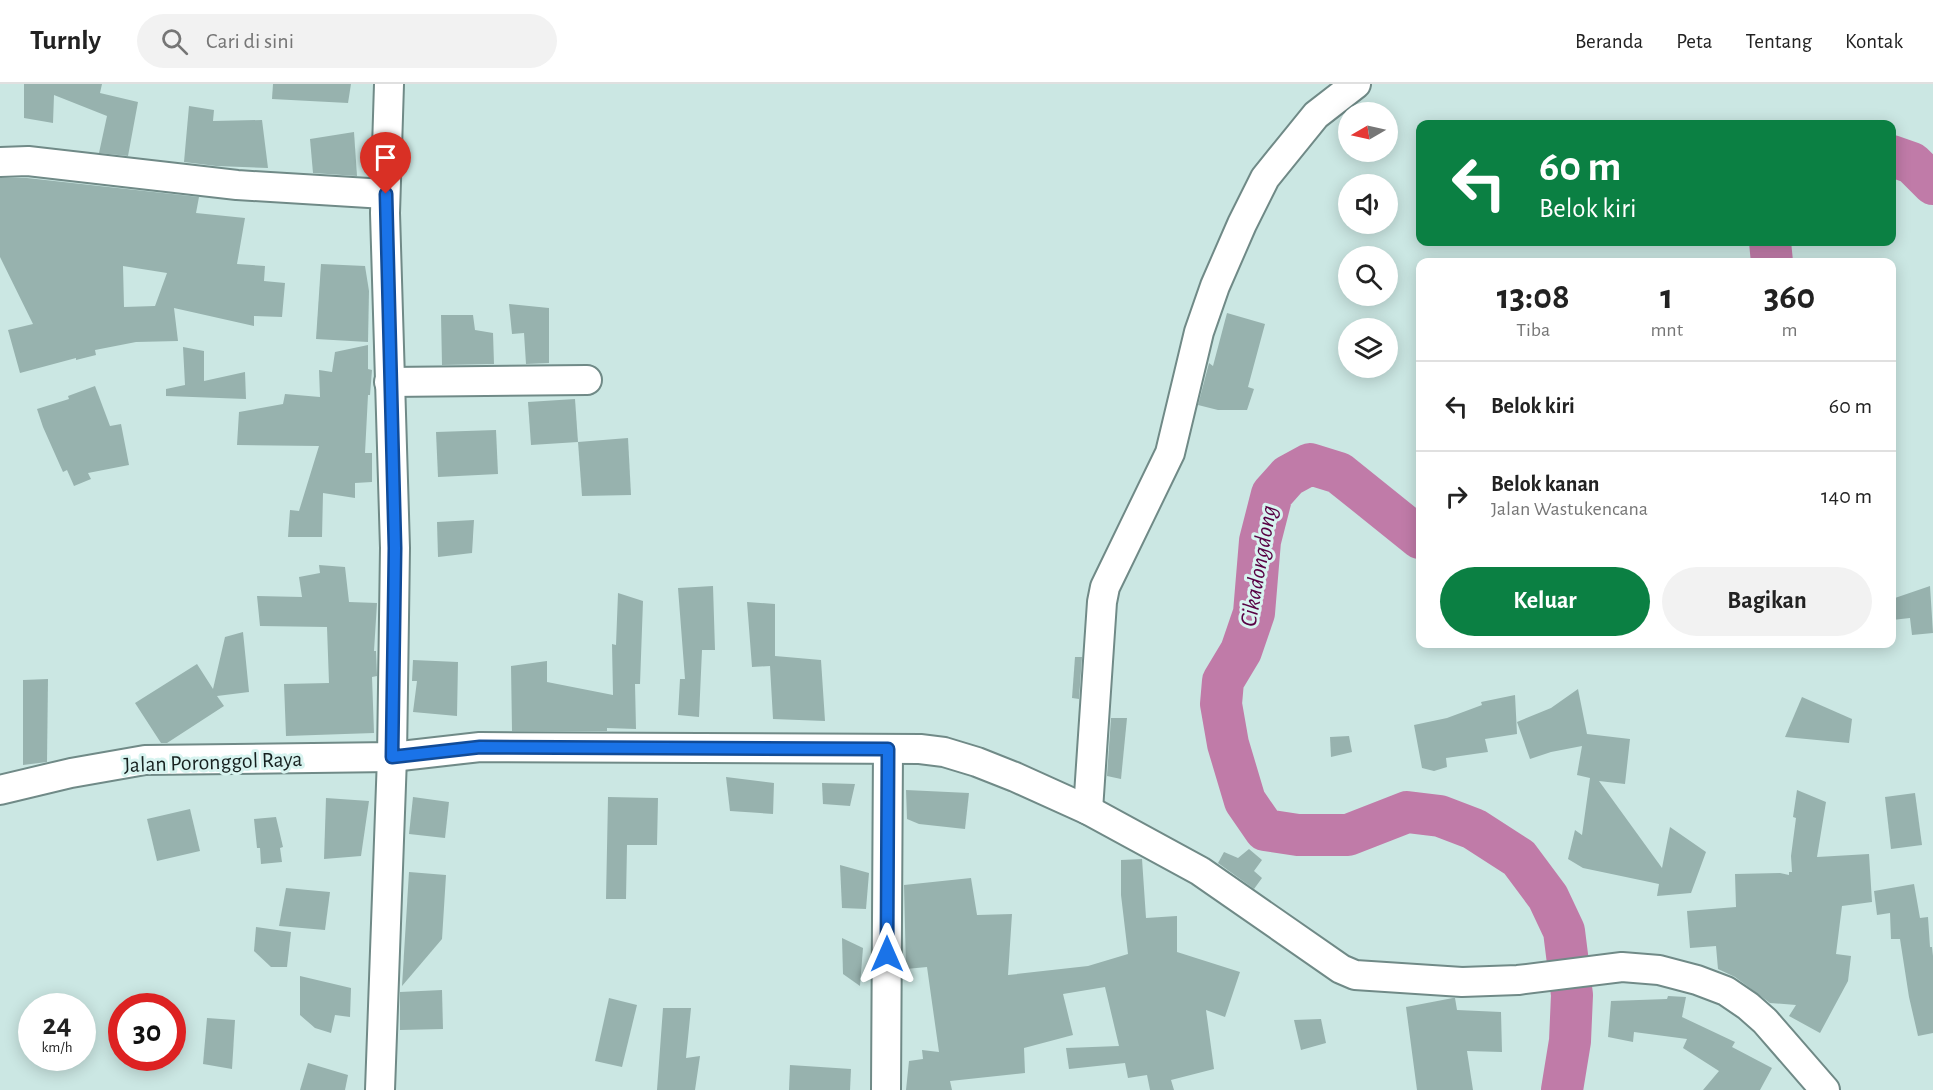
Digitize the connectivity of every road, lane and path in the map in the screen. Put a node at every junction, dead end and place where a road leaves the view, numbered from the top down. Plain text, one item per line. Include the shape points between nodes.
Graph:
1 (389, 84) edge
2 (1356, 84) edge
3 (0, 162) edge
4 (386, 194) junction
5 (587, 380) dead end
6 (389, 382) junction
7 (888, 749) junction
8 (392, 757) junction
9 (0, 790) edge
10 (1088, 810) junction
11 (380, 1090) edge
12 (886, 1090) edge
13 (1825, 1090) edge

1 - 4 street
2 - 10 street via 1316,115 1265,178 1215,286 1199,332 1170,453 1105,587
3 - 4 street via 28,161 237,186
4 - 6 street
5 - 6 street
6 - 8 street via 395,548
7 - 8 street, Jalan Poronggol Raya via 480,747
7 - 10 street, Jalan Poronggol Raya via 920,748 977,762
7 - 12 street
8 - 9 street, Jalan Poronggol Raya via 145,760
8 - 11 street
10 - 13 street, Jalan Poronggol Raya via 1179,858 1355,975 1462,982 1518,980 1622,967 1659,970 1726,991 1748,1006

